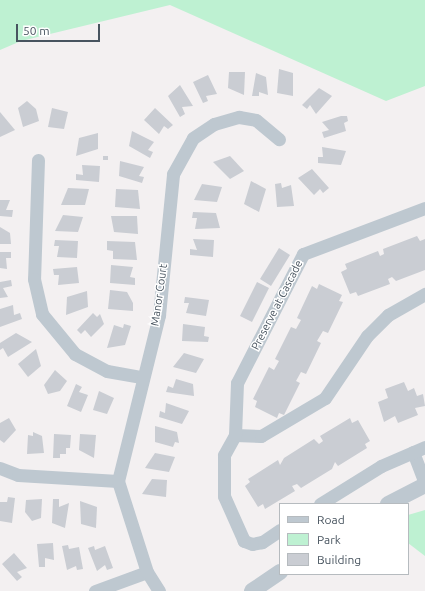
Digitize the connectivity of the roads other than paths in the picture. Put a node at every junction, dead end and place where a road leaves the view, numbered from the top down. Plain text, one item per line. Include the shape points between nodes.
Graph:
1 (279, 139) dead end
2 (38, 160) dead end
3 (425, 208) edge
4 (425, 294) edge
5 (141, 377) junction
6 (235, 435) junction
7 (419, 449) edge
8 (0, 468) edge
9 (118, 481) junction
10 (425, 484) edge
11 (322, 503) edge
12 (390, 503) edge
13 (279, 530) edge
14 (147, 572) junction
15 (279, 573) edge
16 (95, 591) edge
17 (159, 591) edge
18 (252, 591) edge

1 - 5 street, Manor Court via 256,120 240,117 214,124 193,138 173,174 159,315
2 - 5 street via 34,279 42,314 75,354 107,371
3 - 6 street, Preserve at Cascade via 303,254 237,383
4 - 6 street via 388,315 367,336 325,398 261,436
5 - 9 street, Manor Court
6 - 13 street, Preserve at Cascade via 224,455 224,496 230,512 244,541 252,544
7 - 10 street
7 - 11 street via 381,466
8 - 9 street via 18,475
9 - 14 street
10 - 12 street
14 - 16 street
14 - 17 street
15 - 18 street

